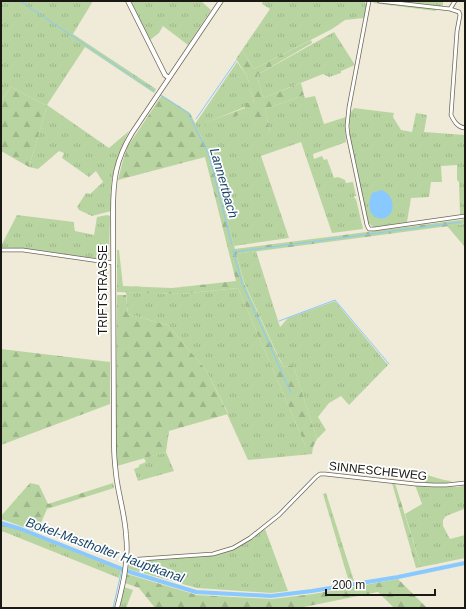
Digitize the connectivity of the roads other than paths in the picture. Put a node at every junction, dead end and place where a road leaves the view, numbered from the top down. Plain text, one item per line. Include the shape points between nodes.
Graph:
1 (128, 1) edge
2 (221, 1) edge
3 (369, 1) edge
4 (379, 1) edge
5 (455, 1) edge
6 (450, 9) junction
7 (169, 78) junction
8 (465, 128) edge
9 (465, 216) edge
10 (1, 250) edge
11 (113, 263) junction
12 (465, 483) edge
13 (126, 562) junction
14 (117, 608) edge

1 - 7 street
2 - 7 street, TRIFTSTRASSE
3 - 9 street via 347,126 367,225 369,229 374,229
4 - 6 street
5 - 6 street
6 - 8 street via 459,12 460,15 456,31 451,115 454,122
7 - 11 street, TRIFTSTRASSE via 124,145 119,160 113,190
10 - 11 street via 23,250
11 - 13 street, TRIFTSTRASSE via 114,446 116,474 127,536
12 - 13 street, SINNESCHEWEG via 415,484 320,474 279,515 250,538 232,548 213,554
13 - 14 street, TRIFTSTRASSE

